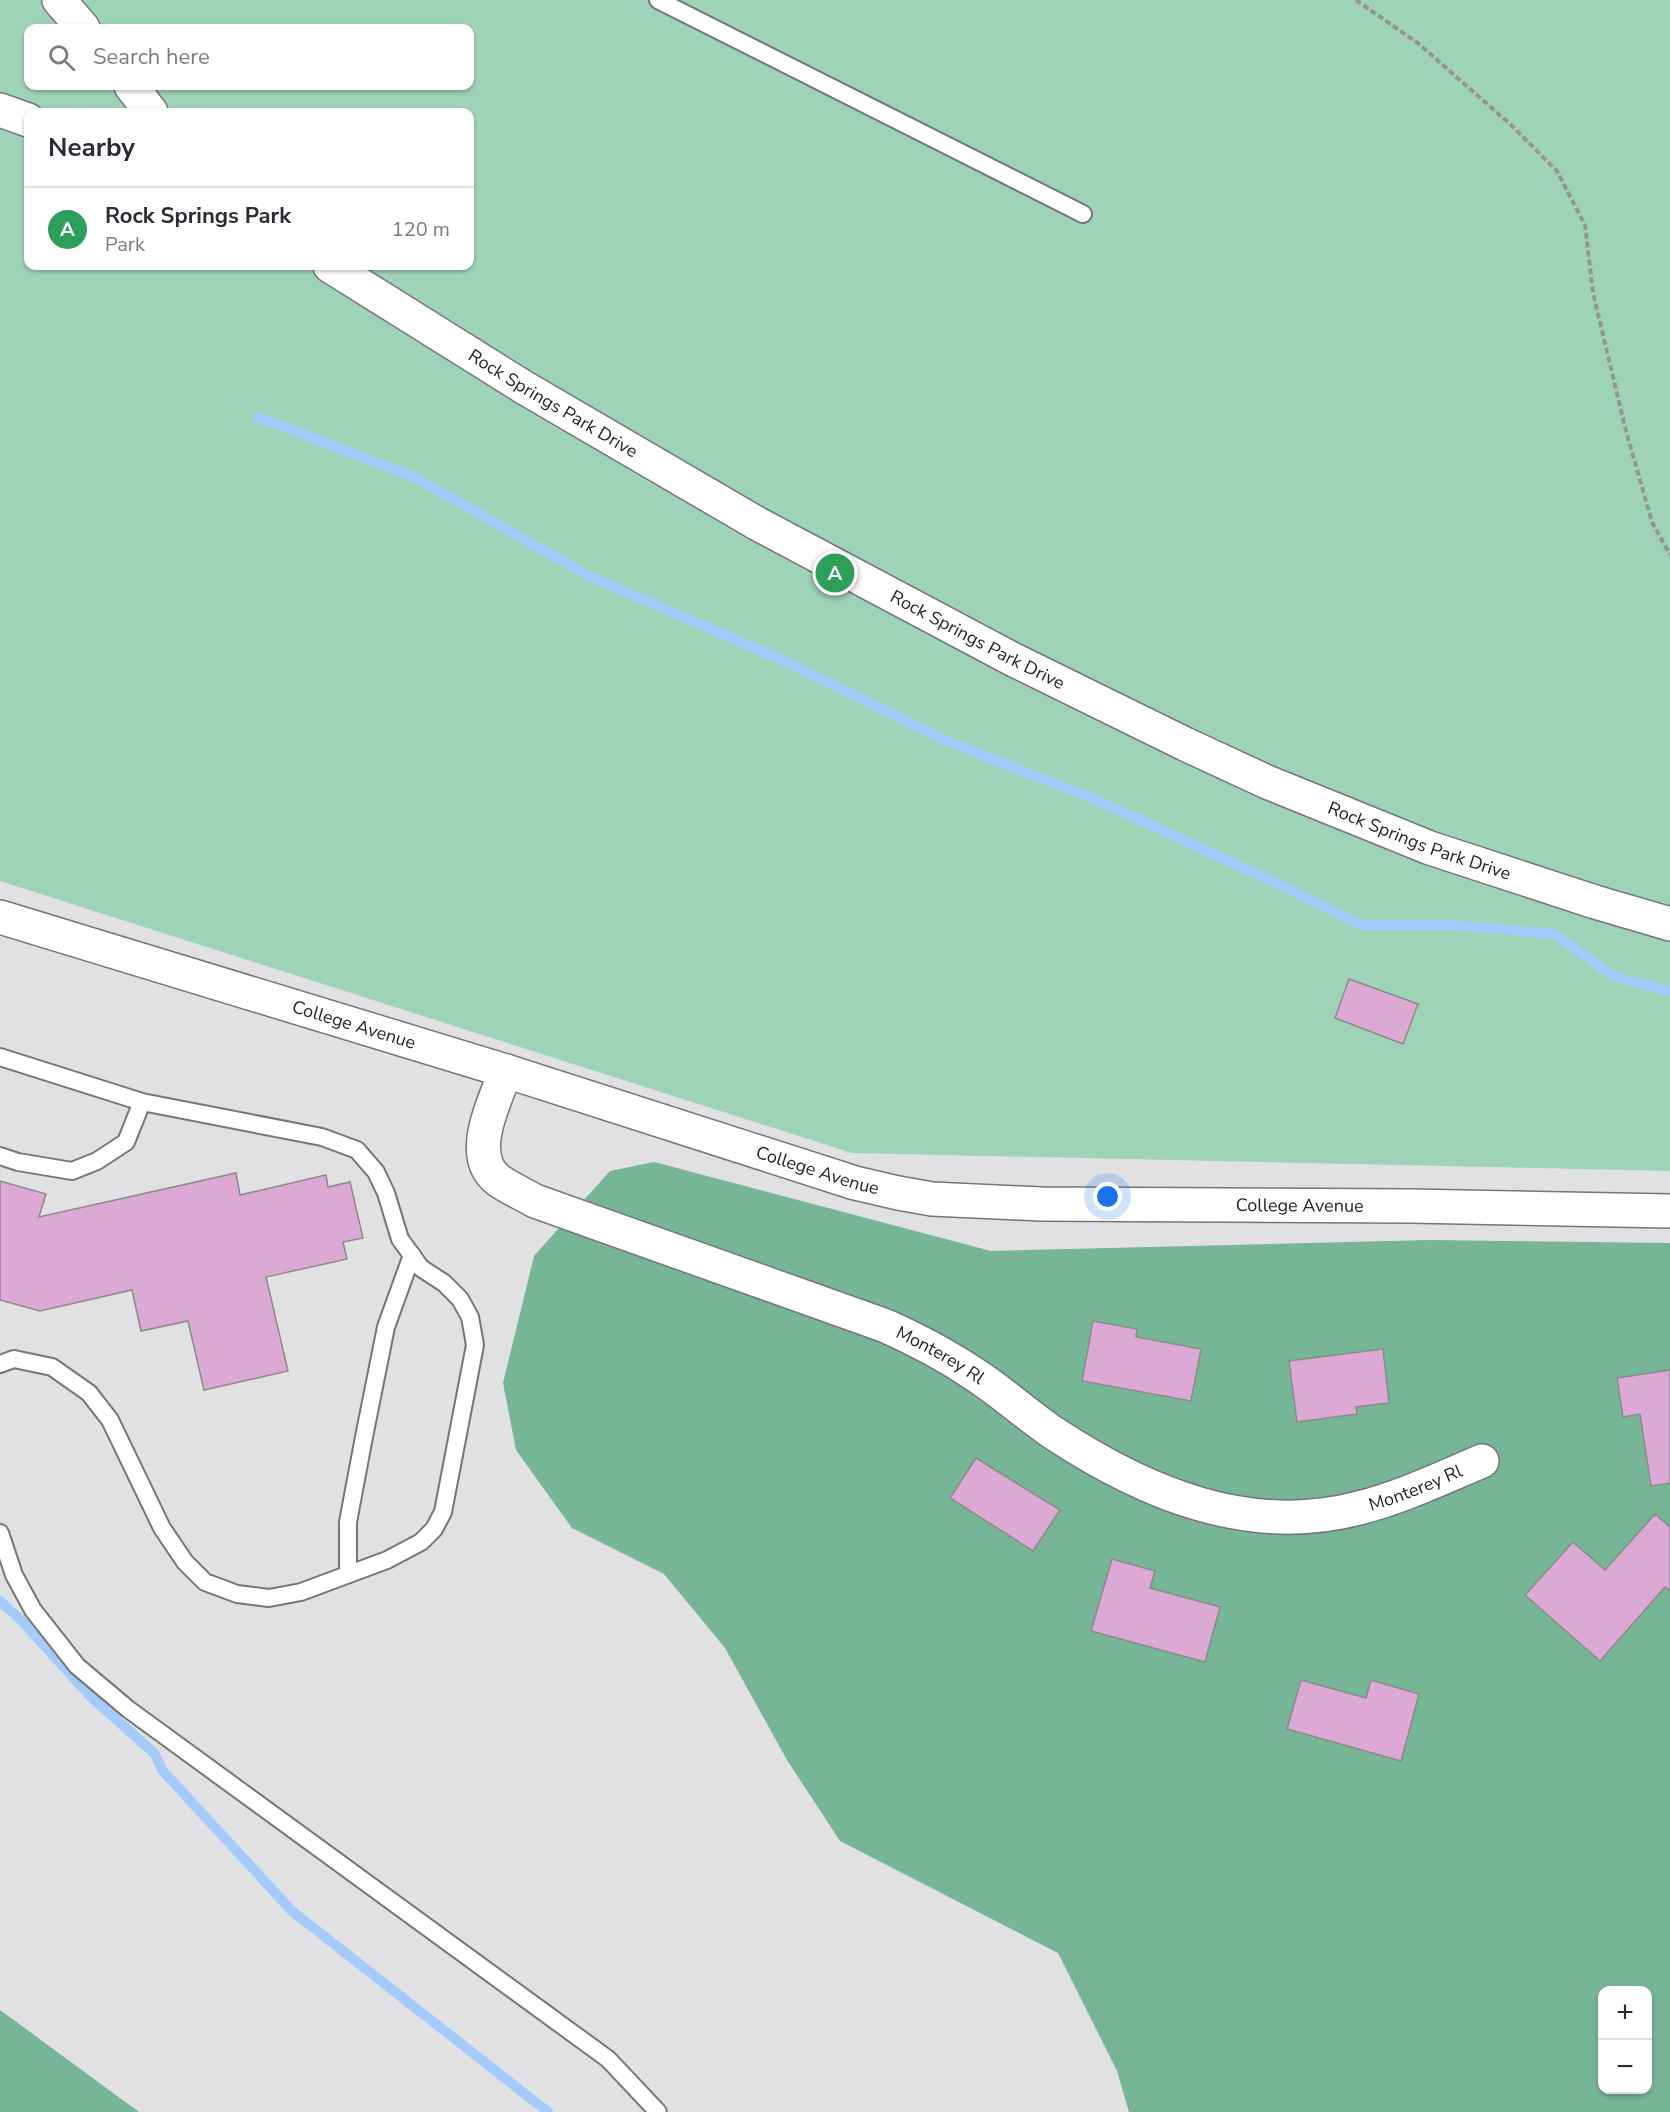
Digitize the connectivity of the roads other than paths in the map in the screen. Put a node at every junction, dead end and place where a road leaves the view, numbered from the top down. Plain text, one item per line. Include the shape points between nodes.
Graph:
1 (59, 0) edge
2 (658, 0) edge
3 (80, 24) edge
4 (134, 90) edge
5 (148, 108) edge
6 (0, 110) edge
7 (24, 119) edge
8 (1083, 214) dead end
9 (336, 270) edge
10 (0, 917) edge
11 (1670, 924) edge
12 (0, 1057) edge
13 (506, 1071) junction
14 (142, 1102) junction
15 (0, 1156) edge
16 (1670, 1211) edge
17 (412, 1255) junction
18 (0, 1364) edge
19 (1482, 1461) dead end
20 (0, 1533) edge
21 (348, 1574) junction
22 (658, 2112) edge

1 - 3 street
2 - 8 lane
4 - 5 street
6 - 7 street
9 - 11 street, Rock Springs Park Drive via 525,388 758,524 1014,660 1185,744 1430,848
10 - 13 street, College Avenue
12 - 14 lane
13 - 16 street, College Avenue via 855,1183 932,1199 1041,1204
13 - 19 street, Monterey Rl via 484,1138 483,1155 497,1179 535,1201 886,1326 974,1374 1054,1433 1113,1468 1175,1497 1237,1514 1300,1517 1357,1509 1408,1493
14 - 15 lane via 126,1142 97,1161 72,1171
14 - 17 lane via 322,1137 357,1150 376,1172 400,1239
17 - 21 lane via 386,1327 348,1522
17 - 21 lane via 421,1268 460,1299 470,1317 475,1345 443,1512 421,1542
18 - 21 lane via 14,1359 52,1367 89,1393 110,1420 162,1528 184,1562 205,1582 237,1594 269,1598 301,1592
20 - 22 lane via 14,1575 33,1610 77,1665 128,1709 608,2059

